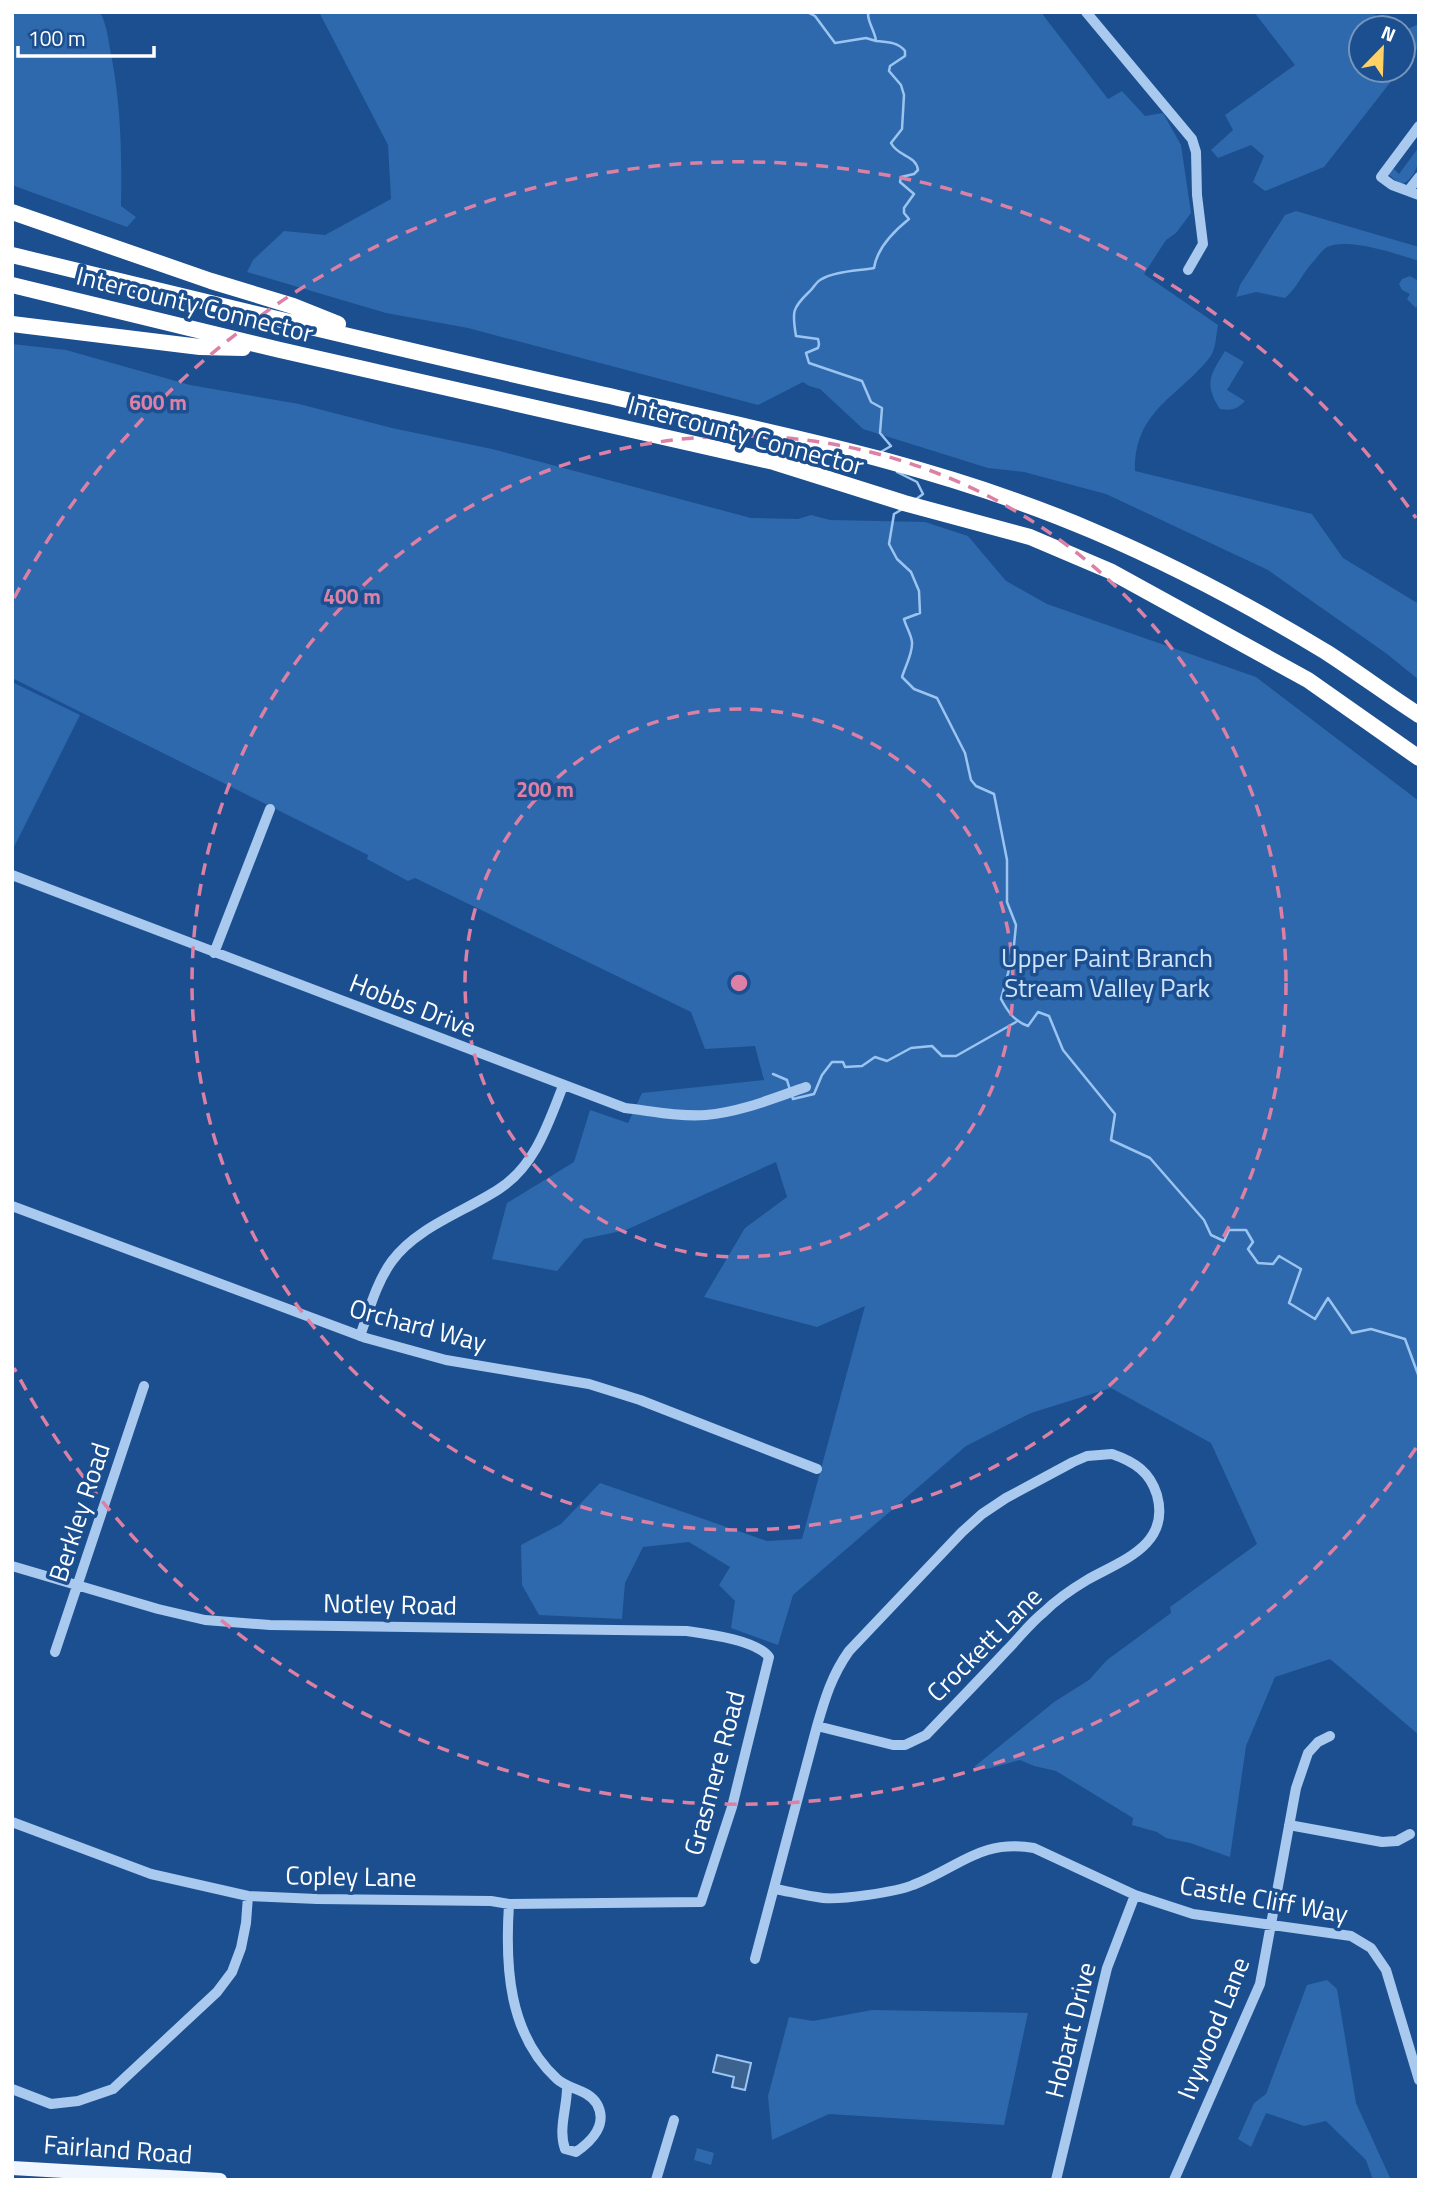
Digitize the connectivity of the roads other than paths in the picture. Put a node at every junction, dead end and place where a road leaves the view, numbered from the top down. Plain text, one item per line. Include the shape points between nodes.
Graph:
1 (1086, 12) edge
2 (1419, 126) edge
3 (1419, 177) edge
4 (1414, 193) edge
5 (12, 212) edge
6 (12, 255) edge
7 (1188, 270) dead end
8 (12, 285) edge
9 (12, 324) edge
10 (389, 344) junction
11 (280, 350) junction
12 (1419, 715) edge
13 (1419, 758) edge
14 (270, 809) dead end
15 (12, 875) edge
16 (214, 953) junction
17 (563, 1086) junction
18 (806, 1087) dead end
19 (12, 1206) edge
20 (360, 1336) junction
21 (144, 1386) dead end
22 (817, 1469) dead end
23 (12, 1566) edge
24 (78, 1586) junction
25 (55, 1652) dead end
26 (769, 1657) joint
27 (817, 1726) junction
28 (1330, 1736) dead end
29 (12, 1822) edge
30 (1289, 1825) junction
31 (1410, 1834) dead end
32 (775, 1889) junction
33 (1135, 1895) junction
34 (248, 1896) junction
35 (701, 1902) joint
36 (509, 1904) junction
37 (1271, 1926) junction
38 (755, 1959) dead end
39 (1419, 2080) edge
40 (567, 2088) junction
41 (12, 2089) edge
42 (674, 2120) dead end
43 (12, 2168) edge
44 (67, 2176) edge
45 (220, 2180) edge
46 (656, 2180) edge
47 (1056, 2180) edge
48 (1174, 2180) edge

1 - 7 street via 1192,139 1203,244
2 - 4 street via 1381,177
3 - 4 street
5 - 10 highway via 293,306
6 - 10 highway, Intercounty Connector
8 - 11 highway, Intercounty Connector
9 - 11 highway via 200,346
10 - 12 highway, Intercounty Connector via 764,430 892,462 1018,501 1182,572 1326,652
11 - 13 highway, Intercounty Connector via 774,462 1030,537 1110,571 1308,680
14 - 16 street
15 - 16 street, Hobbs Drive
16 - 17 street, Hobbs Drive
17 - 18 street, Hobbs Drive via 625,1108 706,1115 748,1107
17 - 20 street via 544,1134 521,1170 500,1188 411,1241 392,1261
19 - 20 street, Orchard Way
20 - 22 street, Orchard Way via 446,1360 589,1384
21 - 24 street, Berkley Road
23 - 24 street, Notley Road
24 - 25 street, Berkley Road
24 - 26 street, Notley Road via 205,1620 270,1625 687,1631 764,1649
26 - 35 street, Grasmere Road via 732,1807
27 - 27 street, Crockett Lane via 831,1681 849,1651 982,1514 1087,1456 1112,1454 1150,1477 1159,1502 1158,1521 1147,1544 1044,1611 926,1735 893,1745
27 - 32 street, Crockett Lane
28 - 30 street, Ivywood Lane via 1308,1753
29 - 34 street, Copley Lane via 152,1874
30 - 31 street via 1382,1842
30 - 37 street, Ivywood Lane
32 - 33 street, Castle Cliff Way via 826,1899 898,1889 978,1853 1017,1846 1059,1858
32 - 38 street, Crockett Lane
33 - 37 street, Castle Cliff Way via 1193,1914
33 - 47 street, Hobart Drive via 1107,1968
34 - 36 street, Copley Lane
34 - 41 street via 241,1948 232,1972 217,1992 113,2089 51,2104
35 - 36 street, Copley Lane
36 - 40 street via 511,1997 536,2056
37 - 39 street, Castle Cliff Way via 1342,1933 1371,1948 1386,1970
37 - 48 street, Ivywood Lane via 1260,1984
40 - 40 street via 562,2141 565,2149 576,2152 595,2136 600,2116 590,2096
42 - 46 street
43 - 44 main road, Fairland Road
44 - 45 main road, Fairland Road

